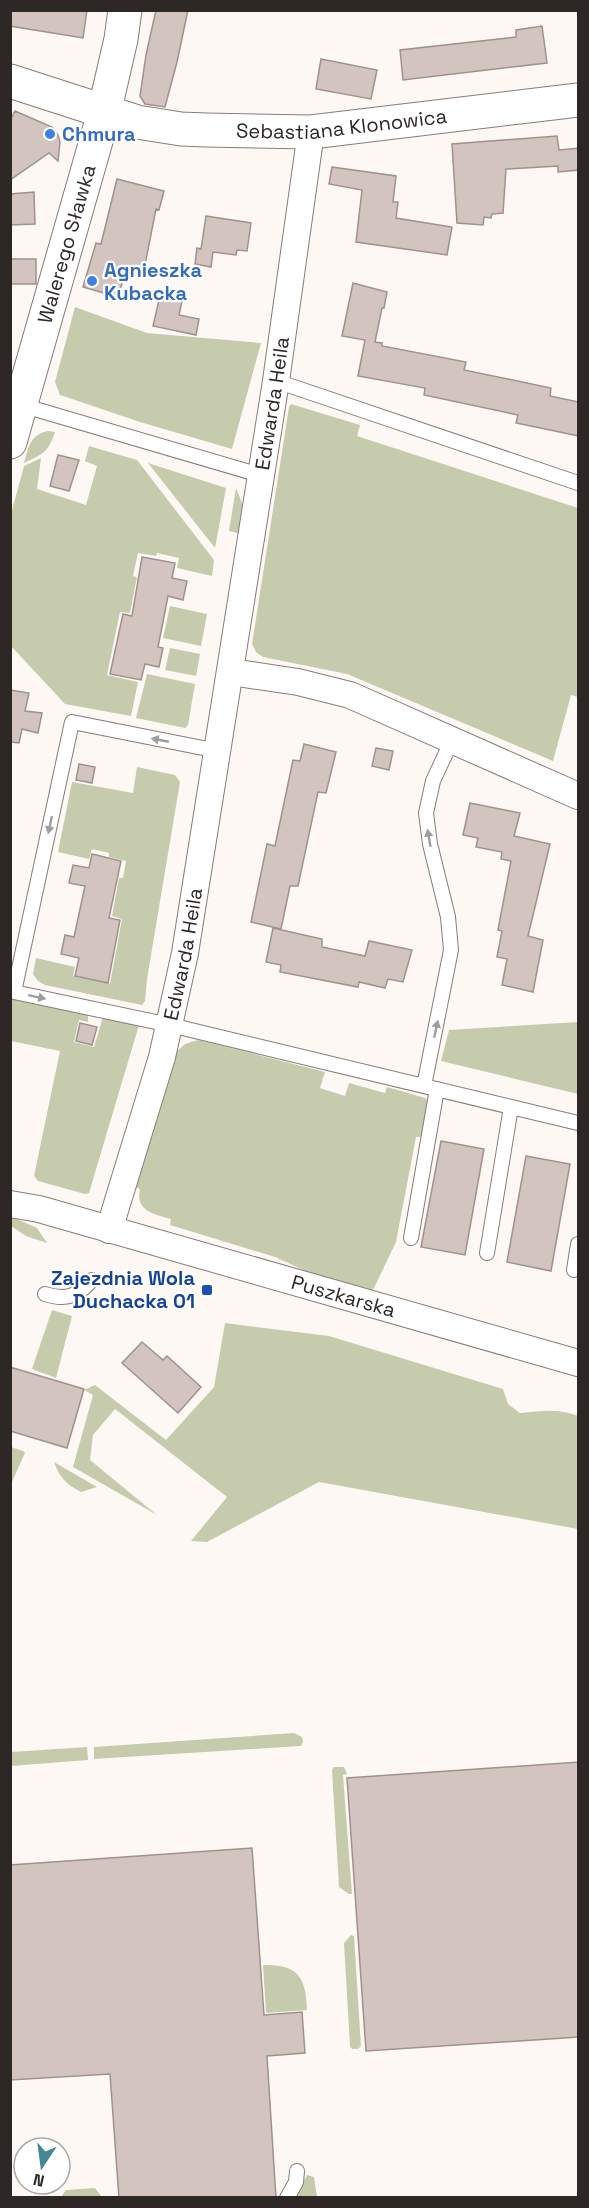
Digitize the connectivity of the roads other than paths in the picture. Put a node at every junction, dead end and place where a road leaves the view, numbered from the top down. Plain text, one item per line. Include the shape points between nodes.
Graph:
1 (125, 10) edge
2 (10, 81) edge
3 (579, 100) edge
4 (104, 113) junction
5 (311, 132) junction
6 (276, 381) junction
7 (21, 405) junction
8 (10, 442) edge
9 (260, 475) junction
10 (579, 483) edge
11 (231, 672) junction
12 (452, 740) junction
13 (218, 752) junction
14 (579, 796) edge
15 (170, 1025) junction
16 (430, 1087) junction
17 (511, 1107) junction
18 (579, 1123) edge
19 (10, 1197) edge
20 (10, 1204) edge
21 (39, 1209) junction
22 (109, 1230) junction
23 (411, 1238) dead end
24 (579, 1244) edge
25 (487, 1252) dead end
26 (574, 1270) dead end
27 (92, 1280) dead end
28 (45, 1294) dead end
29 (579, 1363) edge
30 (297, 2171) dead end
31 (287, 2198) edge

1 - 4 street, Walerego Sławka
2 - 4 street, Sebastiana Klonowica
3 - 5 street, Sebastiana Klonowica
4 - 5 street, Sebastiana Klonowica via 181,129
4 - 7 street, Walerego Sławka
5 - 6 street, Edwarda Heila
6 - 9 street, Edwarda Heila
6 - 10 lane
7 - 8 street, Walerego Sławka
7 - 9 lane
9 - 11 street, Edwarda Heila
11 - 12 street via 350,695
11 - 13 street, Edwarda Heila
12 - 14 street
16 -> 12 lane via 451,950 426,813 433,781
13 - 15 street, Edwarda Heila
13 -> 15 lane via 72,722 14,992
15 - 16 lane
15 - 22 street, Edwarda Heila
16 - 17 lane
16 - 23 lane
17 - 18 lane
17 - 25 lane
19 - 21 street
20 - 21 street
21 - 22 street, Puszkarska
22 - 29 street, Puszkarska
24 - 26 lane
27 - 28 lane via 82,1291 69,1296
30 - 31 lane

